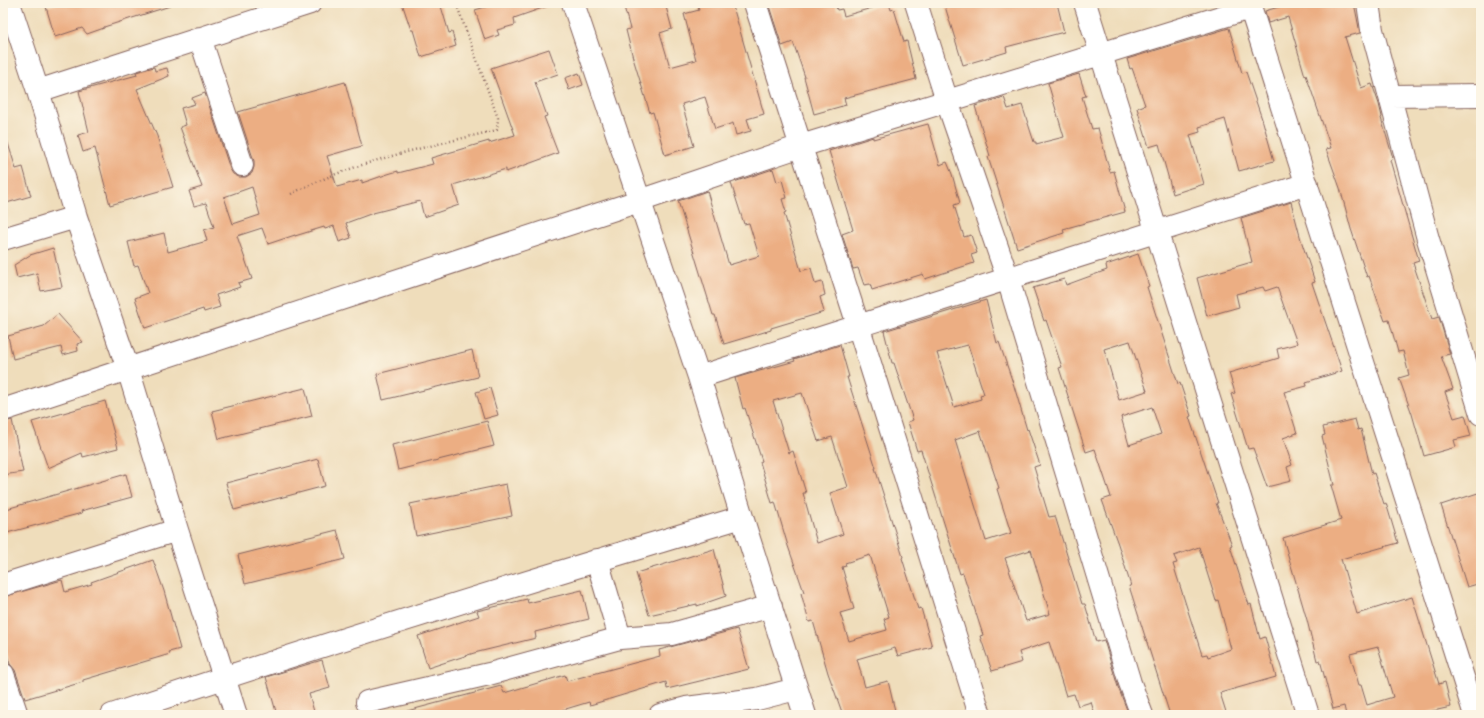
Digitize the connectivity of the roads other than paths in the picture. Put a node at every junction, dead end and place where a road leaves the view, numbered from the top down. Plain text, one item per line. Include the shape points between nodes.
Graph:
1 (9, 3) edge
2 (310, 3) edge
3 (573, 3) edge
4 (755, 3) edge
5 (916, 3) edge
6 (1085, 3) edge
7 (1368, 3) edge
8 (1249, 5) edge
9 (200, 38) junction
10 (1102, 54) junction
11 (38, 91) junction
12 (1481, 95) edge
13 (1391, 96) junction
14 (948, 101) junction
15 (801, 146) junction
16 (242, 165) dead end
17 (1307, 184) junction
18 (639, 201) junction
19 (76, 217) junction
20 (1157, 233) junction
21 (3, 239) edge
22 (1008, 279) junction
23 (858, 325) junction
24 (128, 369) junction
25 (698, 377) junction
26 (3, 410) edge
27 (1481, 414) edge
28 (742, 517) junction
29 (177, 530) junction
30 (597, 560) junction
31 (3, 585) edge
32 (771, 606) junction
33 (620, 638) junction
34 (3, 674) edge
35 (223, 677) junction
36 (796, 689) junction
37 (367, 702) dead end
38 (17, 715) edge
39 (112, 715) edge
40 (236, 715) edge
41 (660, 715) edge
42 (805, 715) edge
43 (980, 715) edge
44 (1142, 715) edge
45 (1308, 715) edge
46 (1475, 715) edge

1 - 11 street
2 - 9 street
3 - 18 street
4 - 15 street
5 - 14 street
6 - 10 street
7 - 13 street via 1372,30
8 - 10 street
8 - 17 street
9 - 11 street
9 - 16 street
10 - 14 street
10 - 20 street
11 - 19 street
12 - 13 street
13 - 27 street via 1428,239
14 - 15 street
14 - 22 street
15 - 18 street
15 - 23 street
17 - 20 street
17 - 46 street
18 - 24 street
18 - 25 street
19 - 21 street
19 - 24 street
20 - 22 street
20 - 45 street
22 - 23 street
22 - 44 street via 1130,683
23 - 25 street
23 - 43 street
24 - 26 street
24 - 29 street
25 - 28 street
28 - 30 street
28 - 32 street
29 - 31 street
29 - 35 street
30 - 33 street
30 - 35 street
32 - 33 street via 672,634
32 - 36 street
33 - 37 street via 489,674
34 - 38 street
35 - 39 street
35 - 40 street
36 - 41 street via 757,699 686,708
36 - 42 street

